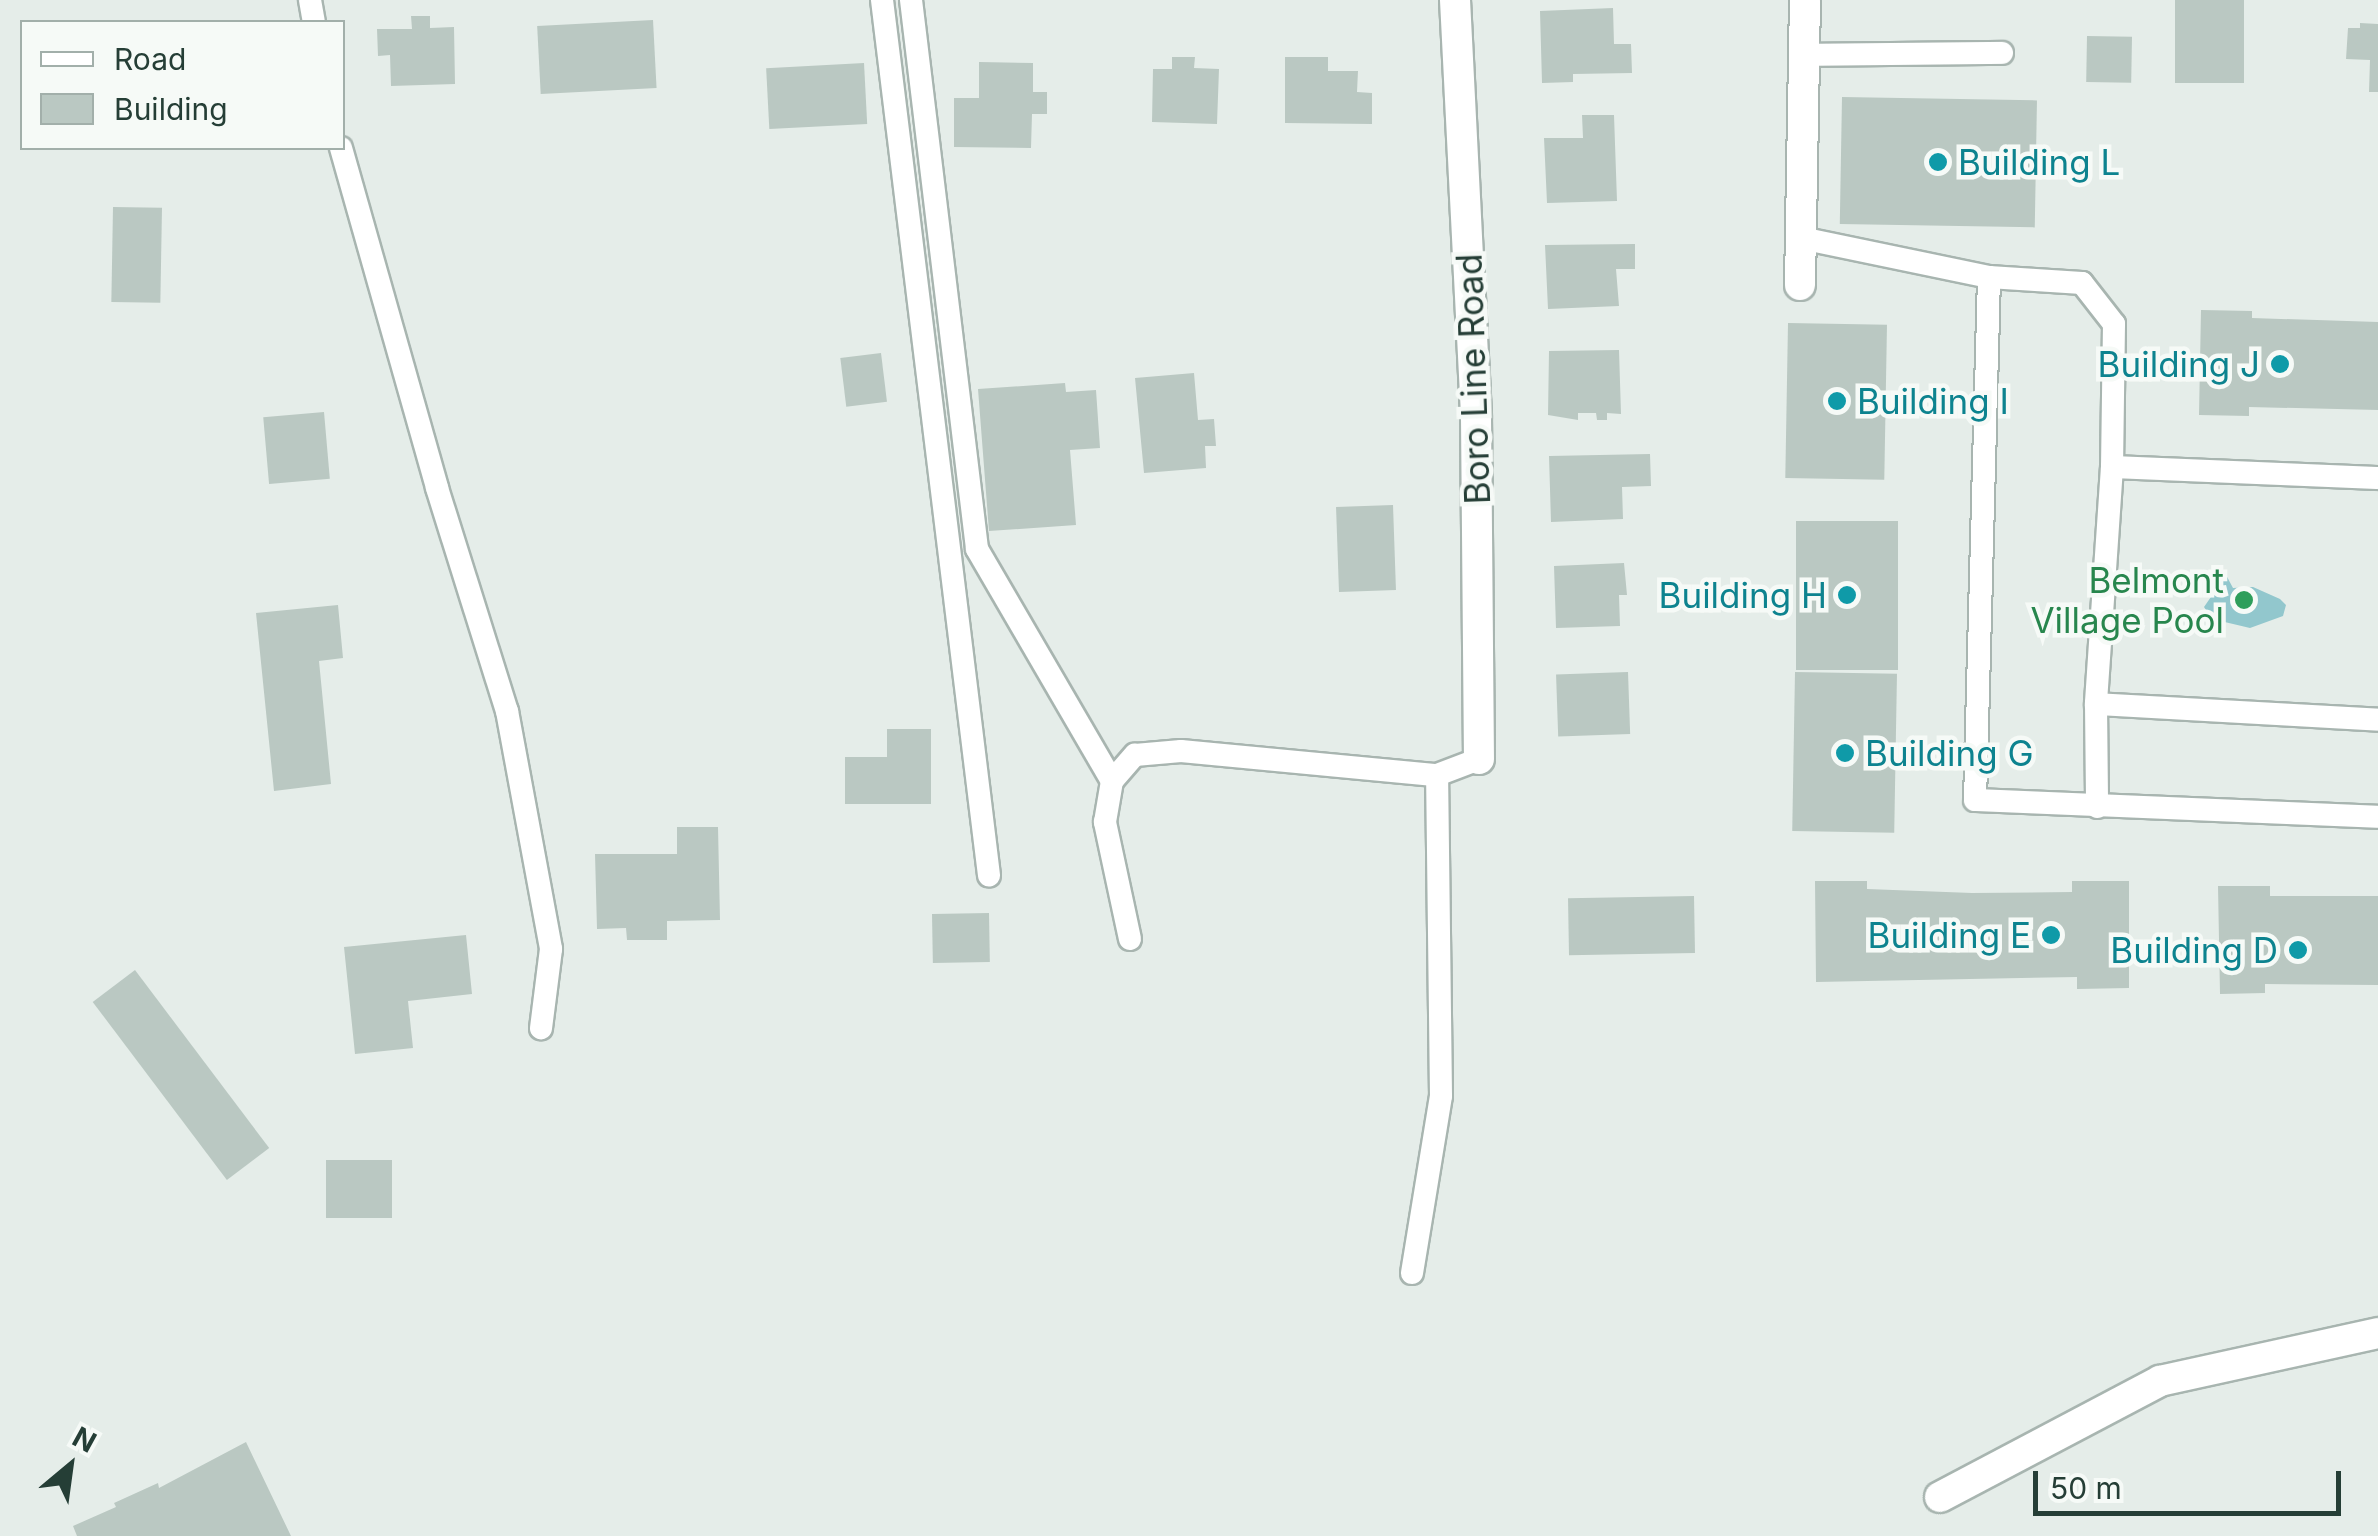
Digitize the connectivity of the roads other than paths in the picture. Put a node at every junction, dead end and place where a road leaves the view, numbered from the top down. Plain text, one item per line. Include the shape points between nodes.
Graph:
1 (882, 0) edge
2 (912, 0) edge
3 (1455, 0) edge
4 (1805, 0) edge
5 (2002, 54) dead end
6 (1804, 56) junction
7 (342, 150) edge
8 (1801, 238) junction
9 (1989, 277) junction
10 (1800, 286) dead end
11 (2112, 468) junction
12 (2378, 478) edge
13 (2096, 704) junction
14 (2378, 720) edge
15 (1478, 759) joint
16 (1436, 775) junction
17 (1112, 781) junction
18 (2097, 808) junction
19 (2378, 816) edge
20 (988, 875) dead end
21 (1130, 939) dead end
22 (541, 1028) dead end
23 (1412, 1272) dead end
24 (2378, 1332) edge
25 (1940, 1497) dead end

1 - 20 lane
2 - 17 lane via 977,549
3 - 15 street, Boro Line Road via 1476,399
4 - 6 street
5 - 6 lane
6 - 8 street
7 - 22 lane via 507,711 551,949
8 - 9 lane
8 - 10 street
9 - 11 lane via 2082,282 2114,324
9 - 18 lane via 1976,800
11 - 12 lane
11 - 13 lane
13 - 14 lane
13 - 18 lane
15 - 16 lane
16 - 17 lane via 1182,750 1135,755
16 - 23 lane via 1442,1096
17 - 21 lane via 1105,822
18 - 19 lane
24 - 25 street via 2160,1381

